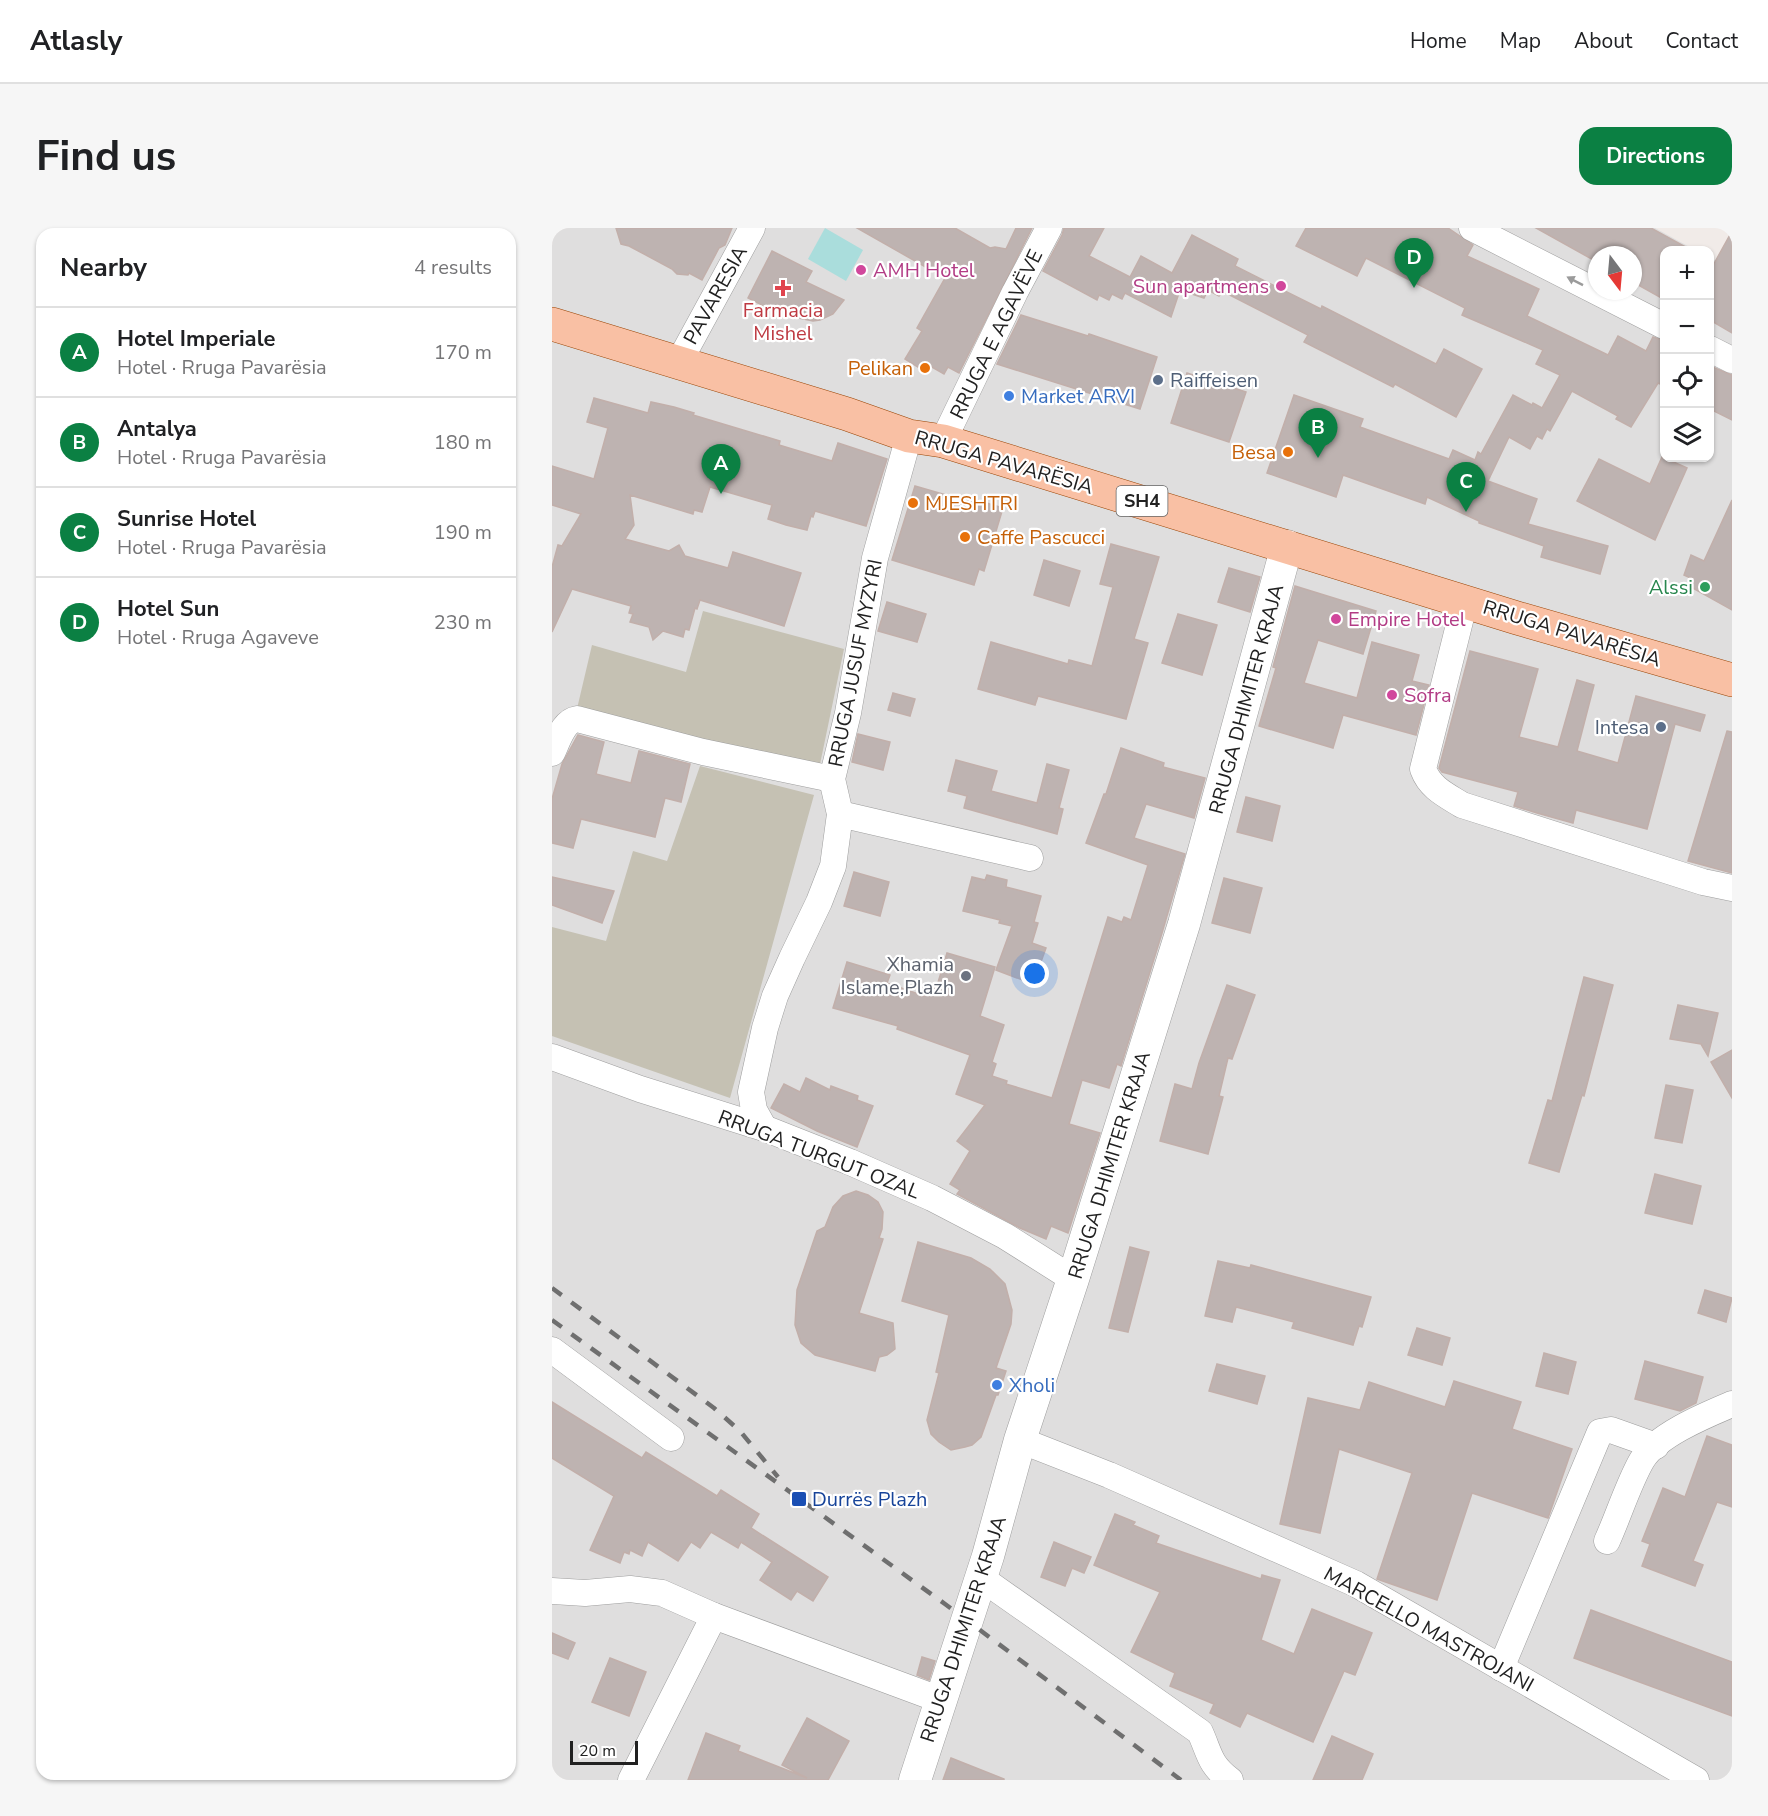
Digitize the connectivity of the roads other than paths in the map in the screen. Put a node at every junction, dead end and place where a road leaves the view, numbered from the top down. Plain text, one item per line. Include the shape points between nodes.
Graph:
1 (752, 228) edge
2 (1049, 228) edge
3 (1472, 228) edge
4 (1660, 323) edge
5 (552, 324) edge
6 (1714, 351) edge
7 (1732, 360) edge
8 (678, 362) junction
9 (909, 436) junction
10 (943, 441) junction
11 (1287, 546) junction
12 (1465, 601) junction
13 (1732, 680) edge
14 (552, 753) edge
15 (832, 780) junction
16 (840, 814) junction
17 (1030, 858) dead end
18 (1732, 888) edge
19 (552, 1057) edge
20 (764, 1128) junction
21 (1073, 1279) junction
22 (552, 1350) edge
23 (1732, 1404) edge
24 (671, 1438) dead end
25 (1020, 1440) junction
26 (1656, 1446) junction
27 (1607, 1541) dead end
28 (981, 1578) junction
29 (552, 1591) edge
30 (714, 1616) junction
31 (1501, 1668) junction
32 (941, 1700) junction
33 (631, 1780) edge
34 (915, 1780) edge
35 (1230, 1780) edge
36 (1696, 1780) edge

1 - 8 street, PAVARESIA
2 - 10 street, RRUGA E AGAVËVE
4 -> 3 street
5 - 8 main road, RRUGA PAVARËSIA / SH4
6 - 7 street
8 - 9 main road, RRUGA PAVARËSIA / SH4
9 - 10 main road, RRUGA PAVARËSIA / SH4
9 - 15 street, RRUGA JUSUF MYZYRI via 875,558
10 - 11 main road, RRUGA PAVARËSIA / SH4
11 - 12 main road, RRUGA PAVARËSIA / SH4
11 - 21 street, RRUGA DHIMITER KRAJA via 1184,924
12 - 13 main road, RRUGA PAVARËSIA / SH4
12 - 18 street via 1423,770 1427,779 1462,805
14 - 15 street via 566,725 577,718 703,752
15 - 16 street, RRUGA JUSUF MYZYRI
16 - 17 street
16 - 20 street, RRUGA JUSUF MYZYRI via 833,866 775,996 765,1028 751,1092 754,1110
19 - 20 street, RRUGA TURGUT OZAL
20 - 21 street, RRUGA TURGUT OZAL via 932,1198 1005,1236
21 - 25 street, RRUGA DHIMITER KRAJA
22 - 24 street
23 - 26 street via 1702,1416
25 - 28 street, RRUGA DHIMITER KRAJA
25 - 31 street, MARCELLO MASTROJANI via 1356,1584
26 - 27 street via 1643,1458
26 - 31 street via 1611,1430 1600,1432
28 - 32 street, RRUGA DHIMITER KRAJA
28 - 35 street via 1200,1732 1210,1761
29 - 30 street via 630,1589 662,1593
30 - 32 street
30 - 33 street
31 - 36 street, MARCELLO MASTROJANI
32 - 34 street, RRUGA DHIMITER KRAJA

